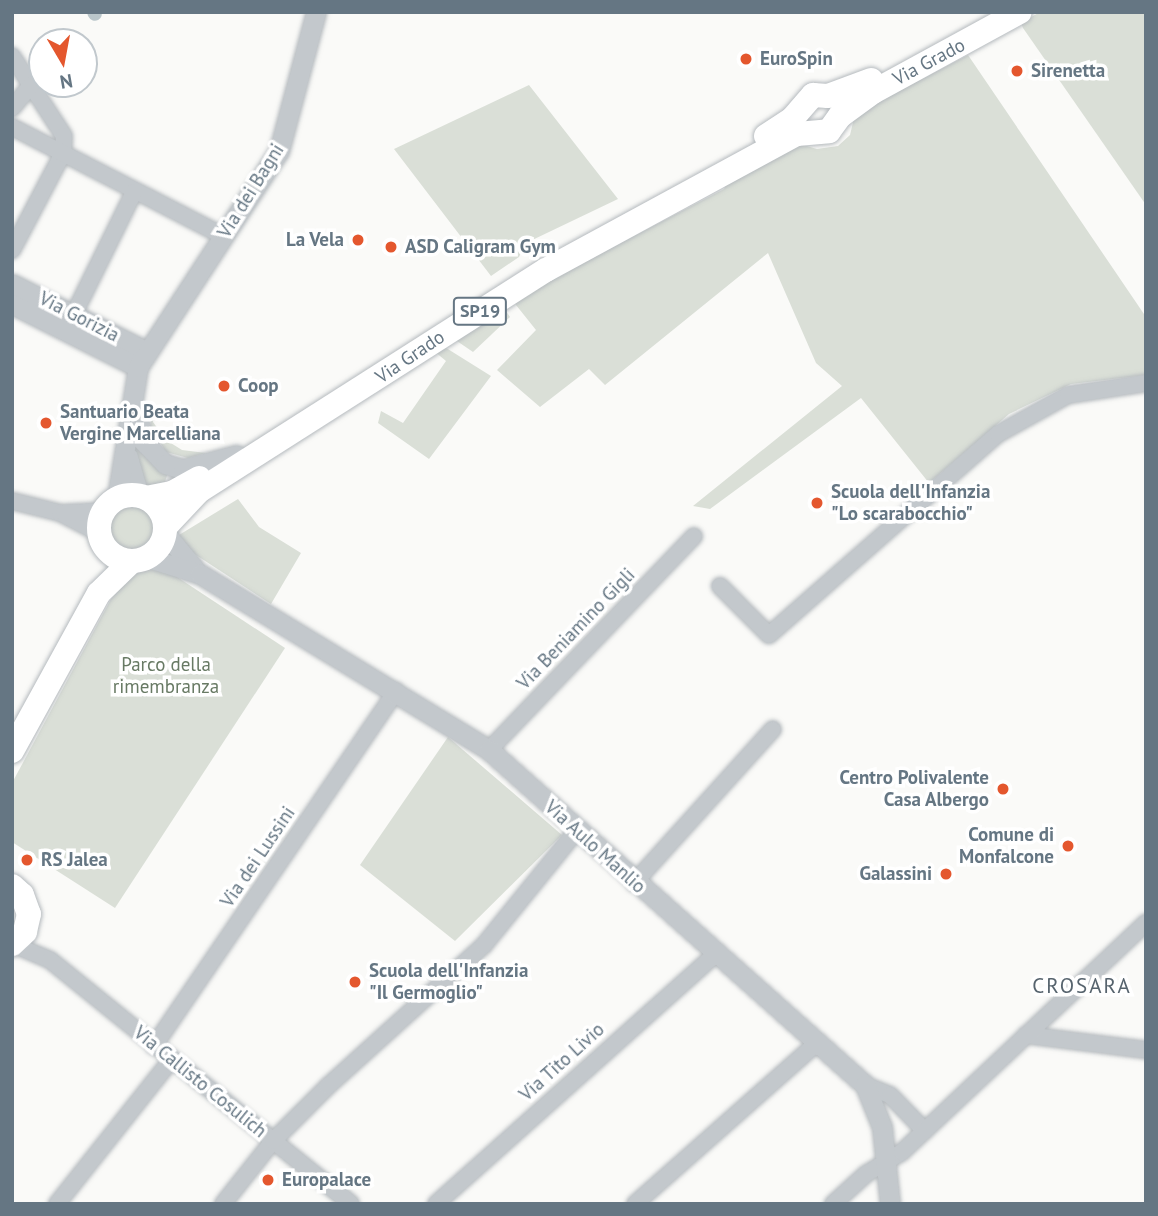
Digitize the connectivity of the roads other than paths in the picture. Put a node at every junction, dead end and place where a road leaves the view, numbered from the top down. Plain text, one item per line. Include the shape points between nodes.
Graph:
1 (316, 12) edge
2 (994, 12) edge
3 (1020, 12) edge
4 (12, 56) edge
5 (28, 79) edge
6 (28, 90) edge
7 (40, 98) edge
8 (834, 106) junction
9 (12, 108) edge
10 (801, 110) junction
11 (12, 127) edge
12 (817, 132) junction
13 (63, 153) junction
14 (134, 192) junction
15 (223, 236) junction
16 (12, 250) edge
17 (12, 284) edge
18 (12, 304) edge
19 (74, 314) junction
20 (142, 359) junction
21 (1146, 383) edge
22 (135, 389) junction
23 (236, 455) junction
24 (12, 500) edge
25 (118, 514) junction
26 (166, 530) junction
27 (694, 536) dead end
28 (140, 560) junction
29 (200, 574) junction
30 (720, 586) dead end
31 (99, 593) junction
32 (396, 691) junction
33 (773, 729) dead end
34 (489, 750) junction
35 (12, 751) edge
36 (577, 830) junction
37 (634, 883) junction
38 (13, 886) edge
39 (1146, 923) edge
40 (28, 924) junction
41 (12, 944) edge
42 (717, 953) junction
43 (50, 960) junction
44 (1026, 1035) junction
45 (817, 1043) junction
46 (153, 1046) junction
47 (1146, 1049) edge
48 (171, 1060) junction
49 (865, 1086) junction
50 (925, 1131) junction
51 (273, 1141) junction
52 (885, 1163) junction
53 (58, 1204) edge
54 (223, 1204) edge
55 (351, 1204) edge
56 (436, 1204) edge
57 (635, 1204) edge
58 (833, 1204) edge
59 (890, 1204) edge

1 - 15 street, Via dei Bagni via 279,151
2 - 8 main road, Via Grado / SP19 via 858,87
3 - 8 main road, Via Grado / SP19 via 873,92
4 - 5 street
6 - 9 street
7 - 13 street via 64,136
8 - 10 main road, Via Grado / SP19 via 813,95
8 - 12 main road, Via Grado / SP19 via 834,127
10 - 12 main road via 803,121
10 - 23 main road, Via Grado / SP19 via 779,128 513,274
11 - 13 street
12 - 26 main road, Via Grado / SP19 via 797,134 727,168 546,270 199,491
13 - 14 street
13 - 16 street
14 - 15 street
14 - 19 street
15 - 20 street, Via dei Bagni
17 - 19 street, Via Gorizia
18 - 20 street, Via Gorizia
19 - 20 street, Via Gorizia
20 - 22 street
21 - 30 street via 1068,395 998,434 769,635
22 - 23 street via 142,440 158,460 183,469
22 - 25 street
23 - 25 main road, Via Grado / SP19 via 190,484
24 - 25 street via 60,513
25 - 26 main road via 160,509
25 - 28 main road
25 - 31 main road
26 - 28 main road, Via Grado
26 - 29 street, Via Aulo Manlio
27 - 34 street, Via Beniamino Gigli
28 - 29 street, Via Aulo Manlio
28 - 31 main road, Via Grado
29 - 32 street, Via Aulo Manlio
31 - 35 main road
32 - 34 street, Via Aulo Manlio
32 - 46 street, Via dei Lussini
33 - 37 street
34 - 36 street, Via Aulo Manlio
36 - 37 street, Via Aulo Manlio
36 - 51 street via 484,945
37 - 42 street, Via Aulo Manlio
38 - 40 main road, Via Callisto Cosulich via 27,904
39 - 44 street
40 - 41 main road, Via Callisto Cosulich
40 - 43 street, Via Callisto Cosulich
41 - 43 street, Via Callisto Cosulich
42 - 45 street, Via Aulo Manlio
42 - 56 street, Via Tito Livio
43 - 46 street, Via Callisto Cosulich
44 - 47 street
44 - 50 street
45 - 49 street, Via Aulo Manlio
45 - 57 street
46 - 48 street, Via Callisto Cosulich
48 - 51 street, Via Callisto Cosulich
48 - 53 street
49 - 50 street via 890,1095
49 - 52 street, Via Aulo Manlio via 882,1128
50 - 52 street
51 - 54 street
51 - 55 street, Via Callisto Cosulich
52 - 58 street
52 - 59 street, Via Aulo Manlio

